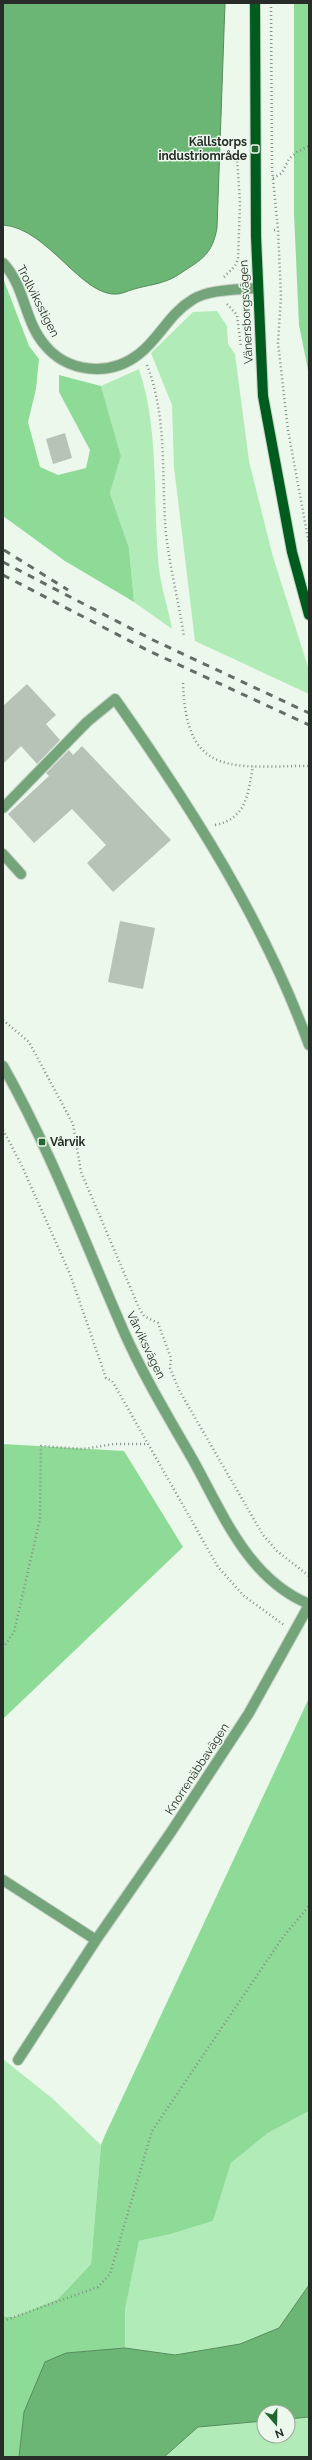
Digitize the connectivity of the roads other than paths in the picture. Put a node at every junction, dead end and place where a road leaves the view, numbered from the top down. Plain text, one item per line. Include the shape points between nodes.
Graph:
1 (255, 3) edge
2 (3, 263) edge
3 (257, 288) junction
4 (309, 615) edge
5 (3, 808) edge
6 (3, 854) edge
7 (21, 874) dead end
8 (309, 1045) edge
9 (3, 1066) edge
10 (309, 1604) edge
11 (3, 1880) edge
12 (96, 1940) junction
13 (18, 2060) dead end

1 - 3 main road, Vänersborgsvägen
2 - 3 street, Trollviksstigen via 12,273 32,323 44,344 64,362 79,368 97,370 124,364 139,354 168,319 193,300 208,294
3 - 4 main road, Vänersborgsvägen via 263,396 290,544
5 - 8 street via 87,722 115,699 245,904 278,966
6 - 7 street
9 - 10 street, Vårviksvägen via 42,1142 134,1353 225,1518 254,1564 276,1586
10 - 12 street, Knorrenäbbavägen via 248,1713 171,1832
11 - 12 street
12 - 13 street, Knorrenäbbavägen

